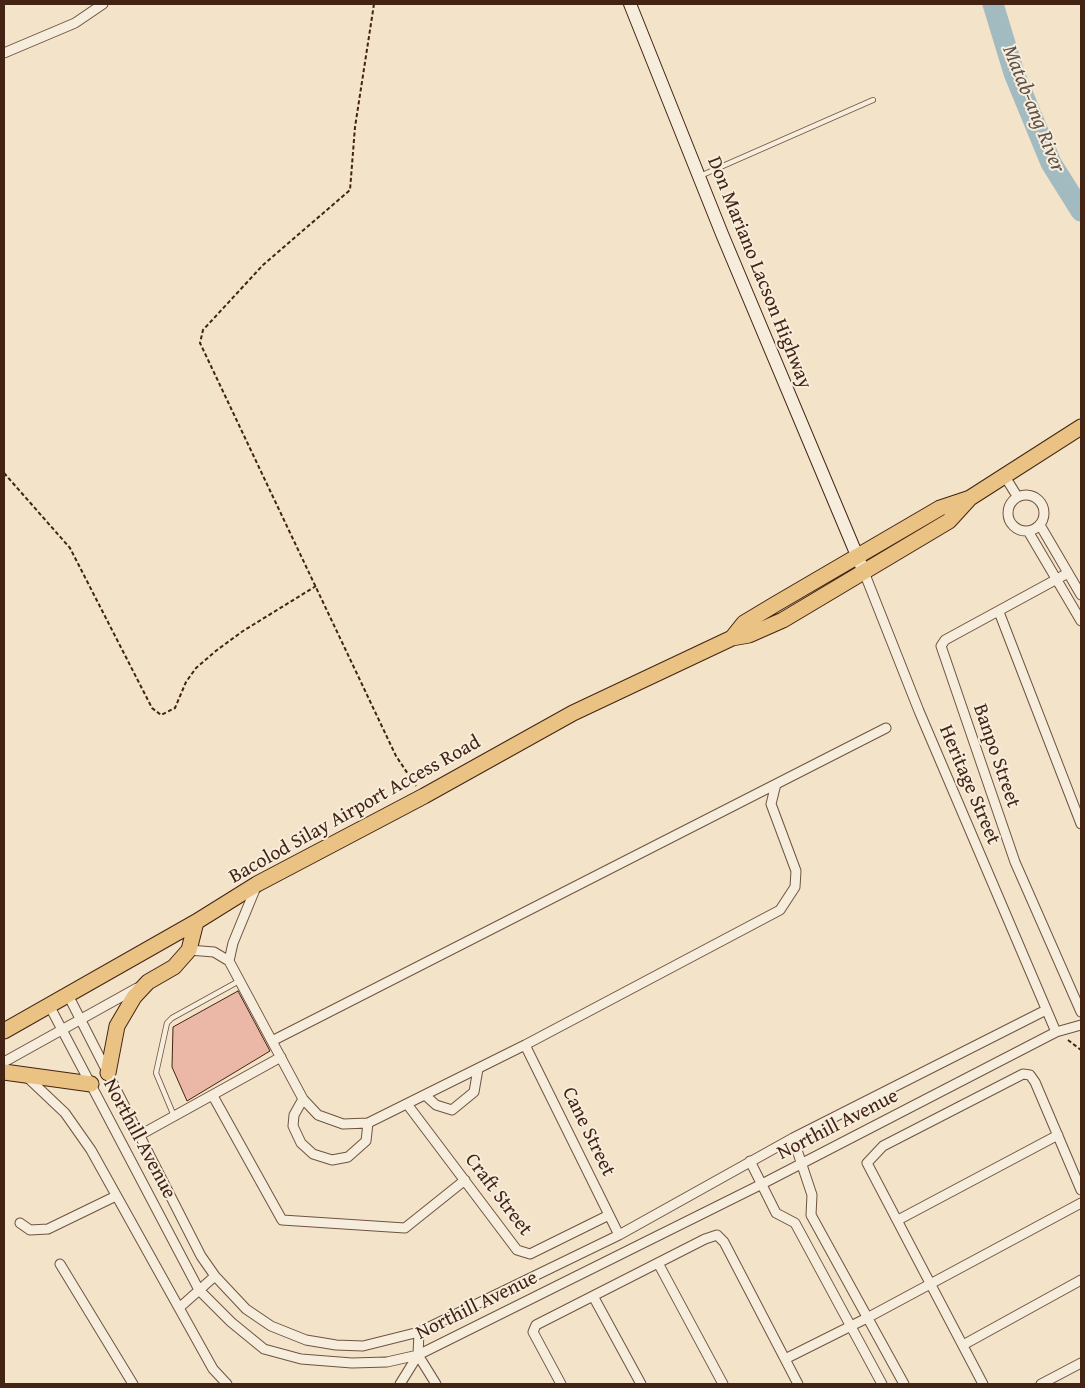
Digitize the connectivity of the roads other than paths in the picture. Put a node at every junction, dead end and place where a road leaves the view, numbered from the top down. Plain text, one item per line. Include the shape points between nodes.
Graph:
1 (103, 4) edge
2 (630, 4) edge
3 (4, 53) edge
4 (873, 100) dead end
5 (699, 177) junction
6 (1081, 427) edge
7 (1004, 476) junction
8 (1017, 496) junction
9 (970, 498) junction
10 (1040, 525) junction
11 (1028, 531) junction
12 (857, 556) junction
13 (864, 572) junction
14 (1068, 573) junction
15 (1057, 579) junction
16 (1081, 595) edge
17 (999, 612) junction
18 (1081, 620) edge
19 (732, 638) junction
20 (886, 728) dead end
21 (776, 784) junction
22 (1081, 824) edge
23 (257, 884) junction
24 (196, 922) junction
25 (189, 950) junction
26 (229, 961) junction
27 (239, 981) junction
28 (148, 982) junction
29 (68, 995) junction
30 (49, 1005) junction
31 (1046, 1010) junction
32 (1081, 1012) edge
33 (80, 1019) junction
34 (1081, 1025) edge
35 (62, 1030) junction
36 (4, 1031) edge
37 (1056, 1032) junction
38 (272, 1041) junction
39 (526, 1045) junction
40 (281, 1057) junction
41 (4, 1062) edge
42 (478, 1069) junction
43 (4, 1072) edge
44 (108, 1073) junction
45 (26, 1077) junction
46 (91, 1084) junction
47 (425, 1095) junction
48 (213, 1096) junction
49 (303, 1099) junction
50 (407, 1104) junction
51 (175, 1117) junction
52 (368, 1123) junction
53 (1058, 1134) junction
54 (140, 1135) junction
55 (793, 1138) junction
56 (750, 1161) junction
57 (802, 1162) junction
58 (464, 1180) junction
59 (762, 1184) junction
60 (1081, 1190) edge
61 (116, 1196) junction
62 (1081, 1203) edge
63 (609, 1215) junction
64 (811, 1215) junction
65 (898, 1220) junction
66 (20, 1223) dead end
67 (795, 1223) junction
68 (619, 1235) junction
69 (658, 1263) junction
70 (60, 1264) dead end
71 (215, 1276) junction
72 (1081, 1280) edge
73 (931, 1282) junction
74 (199, 1290) junction
75 (593, 1296) junction
76 (179, 1308) junction
77 (867, 1318) junction
78 (850, 1326) junction
79 (420, 1332) junction
80 (963, 1345) junction
81 (418, 1355) junction
82 (785, 1359) junction
83 (1081, 1363) edge
84 (133, 1384) edge
85 (227, 1384) edge
86 (400, 1384) edge
87 (436, 1384) edge
88 (562, 1384) edge
89 (641, 1384) edge
90 (723, 1384) edge
91 (798, 1384) edge
92 (882, 1384) edge
93 (904, 1384) edge
94 (983, 1384) edge
95 (1041, 1384) edge

1 - 3 street via 76,23
2 - 5 street, Don Mariano Lacson Highway
4 - 5 lane
5 - 12 street, Don Mariano Lacson Highway
6 - 7 main road, Bacolod Silay Airport Access Road
7 - 8 street
7 - 9 main road, Bacolod Silay Airport Access Road
8 - 10 street via 1038,498 1044,511
8 - 11 street via 1008,508 1010,522 1014,527
9 - 12 main road, Bacolod Silay Airport Access Road via 940,508
9 - 13 main road, Bacolod Silay Airport Access Road via 949,521
10 - 11 street
10 - 14 street
11 - 15 street
12 - 13 street, Don Mariano Lacson Highway
12 - 19 main road, Bacolod Silay Airport Access Road via 744,623
13 - 19 main road, Bacolod Silay Airport Access Road via 783,620 749,635
13 - 31 street, Heritage Street via 919,712
14 - 15 street, Banpo Street
14 - 16 street
15 - 17 street, Banpo Street
15 - 18 street
17 - 22 street
17 - 32 street, Banpo Street via 945,640 940,646 1015,862
19 - 23 main road, Bacolod Silay Airport Access Road via 573,713
20 - 21 street
21 - 38 street
21 - 39 street via 771,804 796,870 795,887 780,910
23 - 24 main road, Bacolod Silay Airport Access Road
23 - 26 street
24 - 25 main road
24 - 29 main road, Bacolod Silay Airport Access Road
25 - 26 street via 214,952
25 - 28 main road via 174,967
26 - 27 street
27 - 38 street
27 - 51 lane via 167,1023 156,1073
28 - 33 street
28 - 44 main road via 134,997 117,1026
29 - 30 main road, Bacolod Silay Airport Access Road
29 - 33 street, Northill Avenue
30 - 35 street, Northill Avenue
30 - 36 main road, Bacolod Silay Airport Access Road
31 - 37 street, Heritage Street
31 - 55 street, Northill Avenue
33 - 35 street
33 - 44 street, Northill Avenue
34 - 37 street, Northill Avenue
35 - 41 street
35 - 46 street, Northill Avenue
37 - 57 street, Northill Avenue
38 - 40 street
39 - 42 street
39 - 63 street, Cane Street
40 - 48 street
40 - 49 street
42 - 47 street
42 - 47 street via 474,1092 452,1110 436,1106
43 - 45 main road
44 - 54 street, Northill Avenue
45 - 46 main road
45 - 61 street via 65,1113 91,1150
46 - 74 street, Northill Avenue
47 - 50 street
48 - 51 street
48 - 58 street via 282,1220 405,1228
49 - 52 street via 318,1115 343,1124
49 - 52 street via 294,1115 293,1126 301,1143 312,1154 332,1160 348,1157 366,1140
50 - 52 street
50 - 58 street, Craft Street
51 - 54 street
53 - 60 street
53 - 65 street
53 - 65 street via 1035,1082 1030,1075 1023,1074 883,1146 867,1163
54 - 71 street, Northill Avenue via 201,1256
55 - 56 street, Northill Avenue
55 - 57 street
56 - 59 street
56 - 68 street, Northill Avenue
57 - 59 street, Northill Avenue
57 - 64 street via 812,1195
58 - 63 street, Craft Street via 517,1250 524,1254 530,1254
59 - 67 street via 776,1212
59 - 81 street, Northill Avenue
61 - 66 street via 48,1228 30,1230
61 - 76 street
62 - 73 street
63 - 68 street, Cane Street
64 - 67 street
64 - 77 street
65 - 73 street
67 - 78 street
68 - 79 street, Northill Avenue
69 - 75 street
69 - 82 street via 717,1235 724,1242
69 - 90 street
70 - 84 street
71 - 74 street
71 - 79 street, Northill Avenue via 246,1309 271,1326 306,1340 363,1346
72 - 80 street
73 - 77 street
73 - 80 street
74 - 76 street
74 - 81 street, Northill Avenue via 264,1349 301,1359 352,1364 387,1362
75 - 88 street via 536,1325 534,1332
75 - 89 street
76 - 85 street via 213,1369
77 - 78 street
77 - 93 street
78 - 82 street
78 - 92 street
79 - 81 street
80 - 94 street
81 - 86 street
81 - 87 street
82 - 91 street
83 - 95 street

